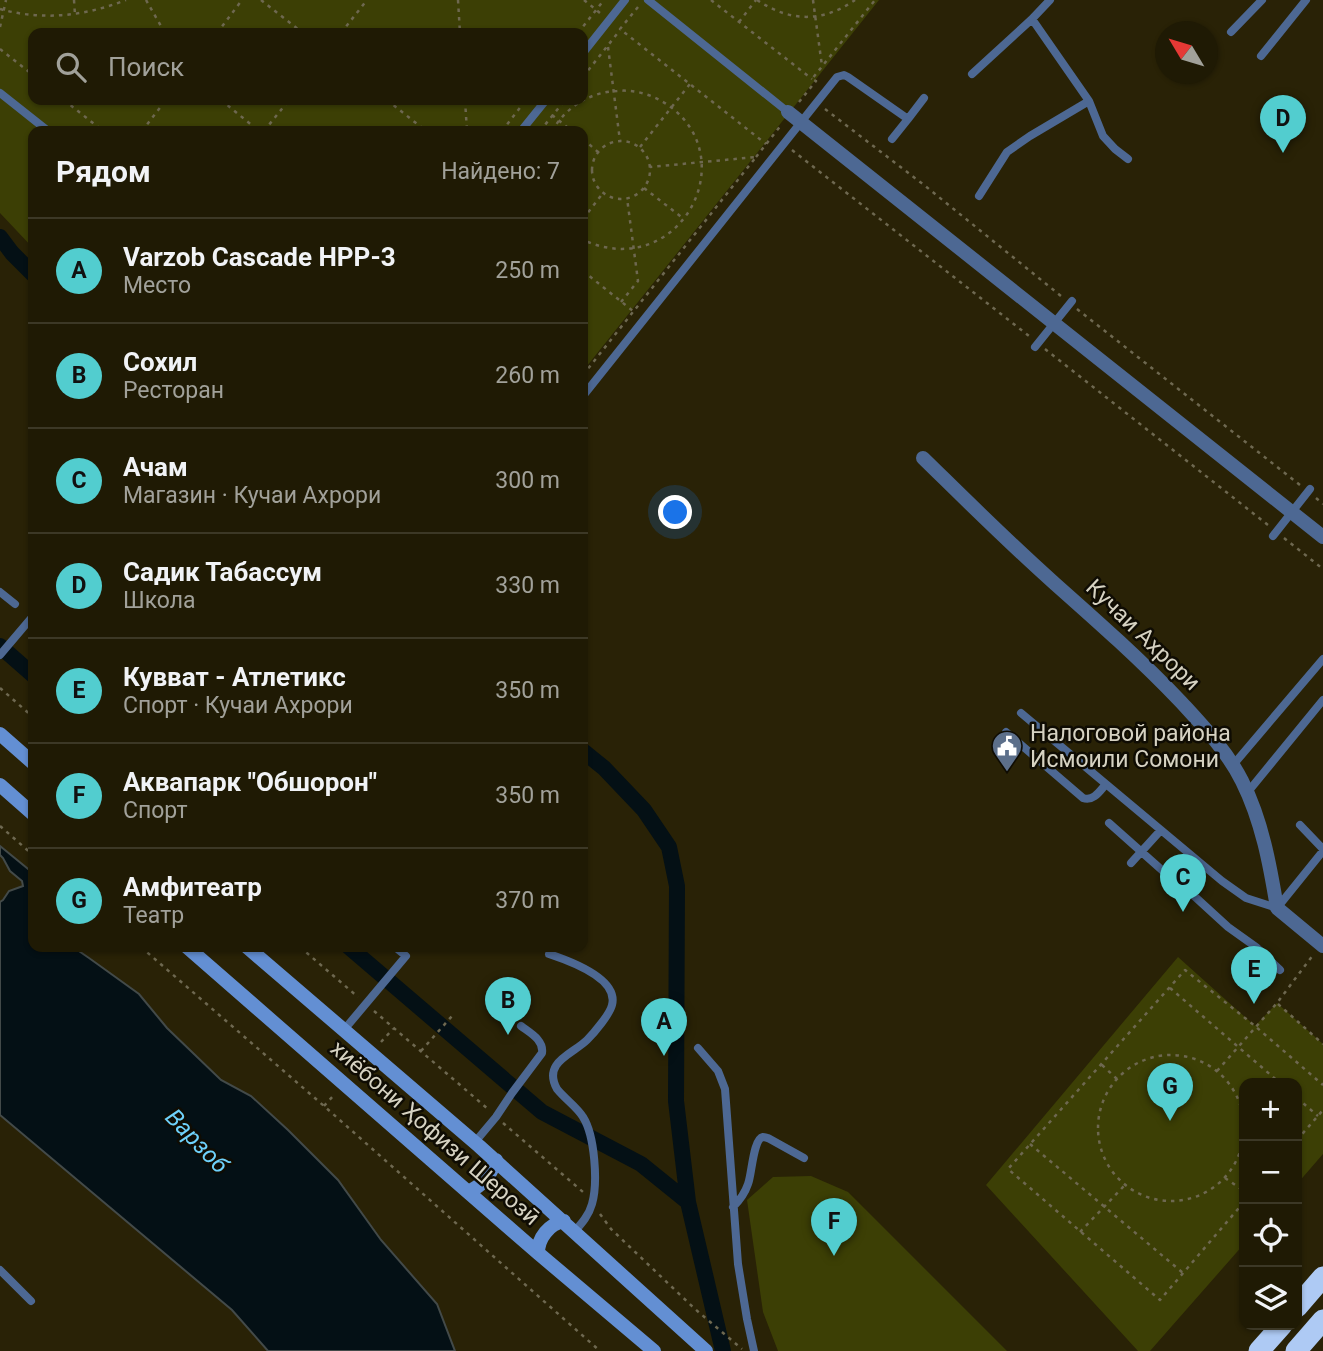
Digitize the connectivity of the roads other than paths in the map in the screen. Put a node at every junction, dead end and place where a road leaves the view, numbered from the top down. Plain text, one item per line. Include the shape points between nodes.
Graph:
1 (625, 0) edge
2 (646, 0) edge
3 (1050, 0) edge
4 (1262, 0) edge
5 (1306, 0) edge
6 (1032, 19) junction
7 (1231, 32) dead end
8 (588, 47) edge
9 (1261, 56) dead end
10 (972, 74) dead end
11 (0, 93) edge
12 (924, 98) dead end
13 (1088, 101) junction
14 (541, 105) edge
15 (788, 112) joint
16 (908, 119) junction
17 (801, 122) junction
18 (42, 126) edge
19 (525, 126) edge
20 (892, 139) dead end
21 (1128, 159) dead end
22 (979, 196) dead end
23 (1072, 301) dead end
24 (1055, 323) junction
25 (1037, 345) road end
26 (588, 390) edge
27 (923, 458) dead end
28 (1310, 489) dead end
29 (1292, 512) junction
30 (1274, 534) road end
31 (1323, 537) edge
32 (1, 596) edge
33 (15, 604) dead end
34 (28, 622) edge
35 (0, 655) edge
36 (1323, 659) edge
37 (1323, 700) edge
38 (1021, 713) dead end
39 (1006, 733) dead end
40 (0, 734) edge
41 (28, 759) edge
42 (1233, 765) junction
43 (1106, 784) junction
44 (0, 785) edge
45 (1247, 793) junction
46 (28, 810) edge
47 (1109, 823) dead end
48 (1300, 825) dead end
49 (1161, 830) junction
50 (1323, 850) edge
51 (1142, 852) junction
52 (1131, 863) dead end
53 (1277, 908) junction
54 (1322, 944) edge
55 (193, 952) edge
56 (255, 952) edge
57 (401, 952) edge
58 (549, 954) dead end
59 (1280, 970) dead end
60 (521, 1026) dead end
61 (343, 1031) junction
62 (698, 1048) dead end
63 (475, 1142) junction
64 (804, 1158) dead end
65 (496, 1160) junction
66 (468, 1192) junction
67 (733, 1207) junction
68 (569, 1226) junction
69 (538, 1254) junction
70 (0, 1270) edge
71 (1323, 1277) edge
72 (31, 1301) dead end
73 (1302, 1301) edge
74 (1323, 1320) edge
75 (1278, 1330) edge
76 (704, 1349) edge
77 (654, 1351) edge
78 (754, 1351) edge
79 (1259, 1351) edge
80 (1296, 1351) edge

1 - 8 lane
2 - 15 lane
3 - 6 lane
4 - 7 lane
5 - 9 lane
6 - 10 lane
6 - 13 lane
11 - 18 lane
12 - 16 lane
13 - 21 lane via 1103,136
13 - 22 lane via 1007,152
14 - 19 lane
15 - 17 street
16 - 17 lane via 844,75 837,77
16 - 20 lane
17 - 24 street
17 - 26 lane
23 - 24 lane
24 - 25 lane
24 - 29 street
27 - 42 street, Кучаи Ахрори via 1158,678
28 - 29 lane
29 - 30 lane
29 - 31 street
32 - 33 lane
34 - 35 lane
36 - 42 lane
37 - 45 lane
38 - 43 lane
39 - 43 lane via 1083,798 1091,799
40 - 41 main road
42 - 45 street, Кучаи Ахрори
43 - 49 lane
44 - 46 main road
45 - 53 street, Кучаи Ахрори via 1269,863
47 - 51 lane
48 - 50 lane
49 - 51 lane
49 - 53 lane via 1235,891
50 - 53 lane
51 - 52 lane
51 - 59 lane
53 - 54 street
55 - 66 main road, хиёбони Ҳофизи Шерозӣ
56 - 61 main road, хиёбони Ҳофизи Шерозӣ
57 - 61 lane via 406,956
58 - 68 lane via 597,976 613,1001 587,1040 565,1055 553,1078 557,1089 583,1117 592,1144 594,1195 587,1216
60 - 63 lane via 541,1042 540,1057
61 - 63 main road, хиёбони Ҳофизи Шерозӣ
62 - 67 lane via 718,1070 725,1089
63 - 65 main road, хиёбони Ҳофизи Шерозӣ
64 - 67 lane via 768,1138 760,1139 749,1182
65 - 66 main road via 487,1179
65 - 68 main road, хиёбони Ҳофизи Шерозӣ
66 - 69 main road, хиёбони Ҳофизи Шерозӣ
67 - 78 lane
68 - 69 main road via 557,1223 548,1231
68 - 76 main road, хиёбони Ҳофизи Шерозӣ
69 - 77 main road, хиёбони Ҳофизи Шерозӣ
70 - 72 lane
71 - 73 highway
74 - 80 highway
75 - 79 highway

